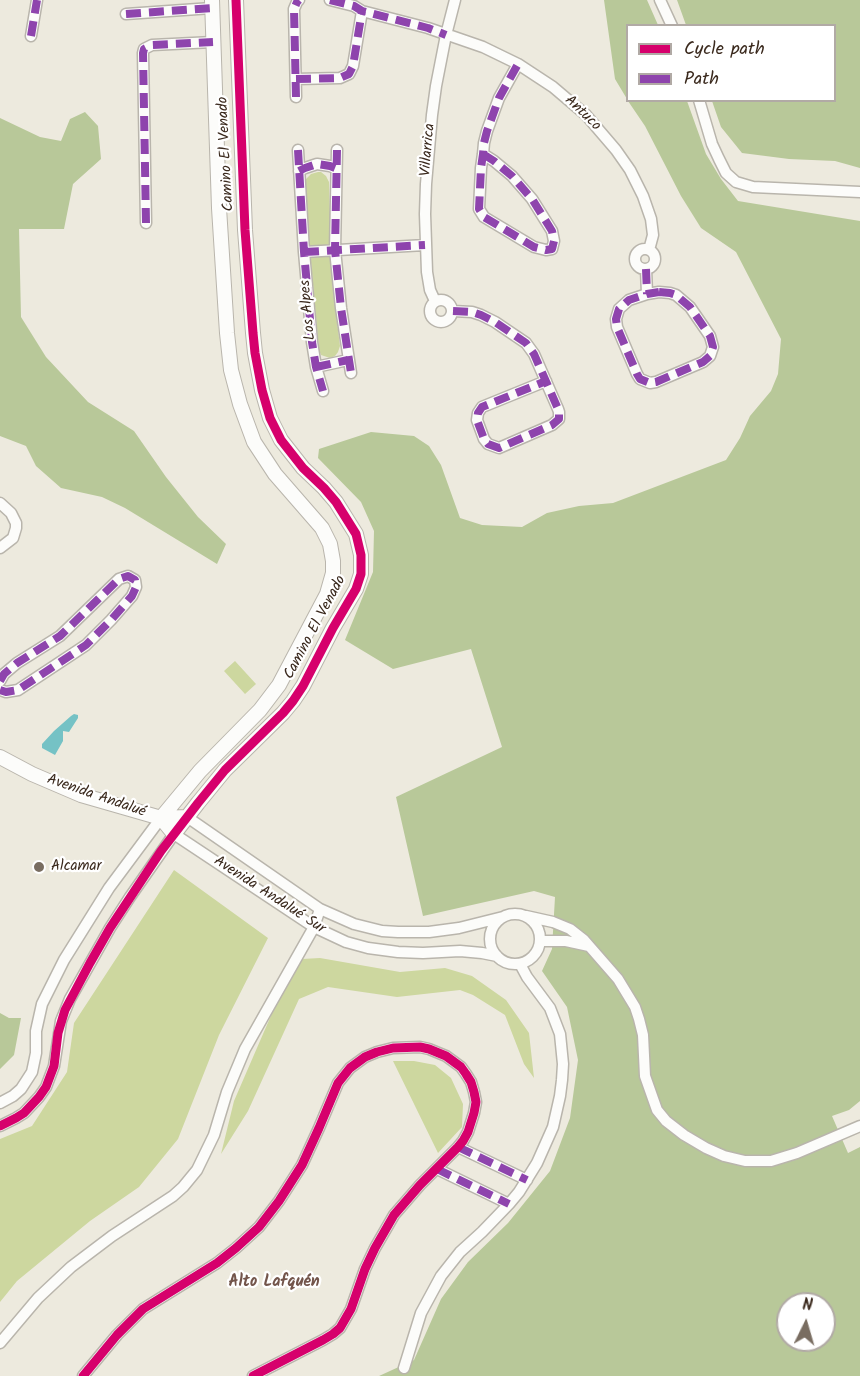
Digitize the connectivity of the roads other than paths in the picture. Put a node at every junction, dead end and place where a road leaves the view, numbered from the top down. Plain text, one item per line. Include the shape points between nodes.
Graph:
1 (37, 0) edge
2 (236, 0) edge
3 (299, 0) edge
4 (330, 0) edge
5 (455, 0) edge
6 (660, 0) edge
7 (212, 4) edge
8 (363, 11) junction
9 (126, 14) dead end
10 (671, 24) edge
11 (446, 35) junction
12 (31, 36) dead end
13 (213, 42) junction
14 (518, 64) junction
15 (296, 79) junction
16 (296, 97) dead end
17 (700, 102) edge
18 (298, 150) dead end
19 (337, 150) dead end
20 (483, 154) junction
21 (335, 168) junction
22 (299, 171) junction
23 (860, 192) edge
24 (146, 223) dead end
25 (245, 230) junction
26 (220, 231) junction
27 (425, 245) junction
28 (335, 250) junction
29 (304, 252) junction
30 (647, 294) junction
31 (435, 301) junction
32 (453, 311) junction
33 (348, 360) junction
34 (316, 368) junction
35 (351, 373) dead end
36 (546, 381) junction
37 (323, 391) dead end
38 (0, 503) edge
39 (0, 548) edge
40 (0, 681) edge
41 (0, 690) edge
42 (0, 757) edge
43 (187, 817) junction
44 (161, 818) junction
45 (174, 834) junction
46 (320, 909) junction
47 (526, 916) junction
48 (503, 917) junction
49 (314, 927) junction
50 (541, 941) junction
51 (590, 946) junction
52 (497, 956) junction
53 (520, 964) junction
54 (0, 1103) edge
55 (0, 1126) edge
56 (860, 1126) edge
57 (458, 1147) junction
58 (437, 1169) junction
59 (527, 1180) junction
60 (509, 1204) junction
61 (0, 1343) edge
62 (404, 1368) dead end
63 (83, 1376) edge
64 (253, 1376) edge

1 - 12 street
2 - 25 street, Camino El Venado
3 - 15 street via 294,9
4 - 8 street, Antuco
5 - 11 street, Villarrica
6 - 10 street
7 - 9 street
7 - 13 street, Camino El Venado
8 - 11 street, Antuco
8 - 15 street via 349,74 340,78
11 - 14 street, Antuco
11 - 27 street, Villarrica via 429,145
13 - 24 street via 152,45 142,53
13 - 26 street, Camino El Venado
14 - 20 street via 493,113
14 - 30 street, Antuco via 578,107 602,132 637,183 653,235 649,250 640,251 635,258 638,266 646,269
15 - 16 street
17 - 23 street via 718,159 736,182 753,187
18 - 22 street, Los Alpes
19 - 21 street
20 - 20 street via 481,213 534,247 552,249 552,231 532,199 512,176
21 - 22 street via 316,164
21 - 28 street
22 - 29 street, Los Alpes
25 - 26 street
25 - 43 street, Camino El Venado via 255,353 270,418 287,449 330,495 352,527 361,555 361,574 293,701 225,770
26 - 44 street, Camino El Venado via 229,354 245,422 269,467 322,528 330,544 333,573 327,594 279,685
27 - 28 street
27 - 31 street, Villarrica via 428,281
28 - 29 street
28 - 33 street
29 - 34 street, Los Alpes
30 - 30 street via 623,305 616,319 637,374 650,383 703,362 713,347 704,326 682,299 664,292
31 - 32 street via 448,302
31 - 32 street, Villarrica via 430,311 434,320 448,321
32 - 36 street via 481,315 522,339
33 - 34 street
33 - 35 street
34 - 37 street, Los Alpes
36 - 36 street via 560,412 556,423 499,447 485,442 477,420 482,406
38 - 39 street via 11,513 16,528 13,538
40 - 41 street via 17,663 60,636 119,579 129,576 135,580 132,596 86,645 18,690
42 - 44 street, Avenida Andalué via 81,795
43 - 44 street, Avenida Andalué
43 - 45 street, Camino El Venado
43 - 46 street
44 - 45 street, Avenida Andalué Sur
44 - 54 street, Camino El Venado via 109,888 64,960 38,1017 32,1072 21,1089
45 - 49 street, Avenida Andalué Sur
45 - 55 street, Camino El Venado via 129,897 70,999 46,1087 24,1113
46 - 48 street via 354,924 398,932 444,930
46 - 49 street
47 - 48 street
47 - 50 street via 537,926
47 - 51 street via 562,925
48 - 52 street via 490,935
49 - 52 street, Avenida Andalué Sur via 368,948
49 - 61 street via 245,1049 197,1170 173,1196 70,1267
50 - 51 street
50 - 53 street via 534,956
51 - 56 street via 618,979 634,1007 643,1035 645,1076 657,1110 684,1135 723,1156 771,1161
52 - 53 street
53 - 59 street via 554,1016 563,1064 553,1127
57 - 58 street
57 - 59 street
57 - 63 street via 471,1124 476,1102 471,1082 454,1061 429,1049 410,1047 385,1049 356,1062 338,1083 297,1173 259,1227 217,1263 143,1309
58 - 60 street
58 - 64 street via 394,1215 340,1328
59 - 60 street
60 - 62 street via 441,1276 421,1314

